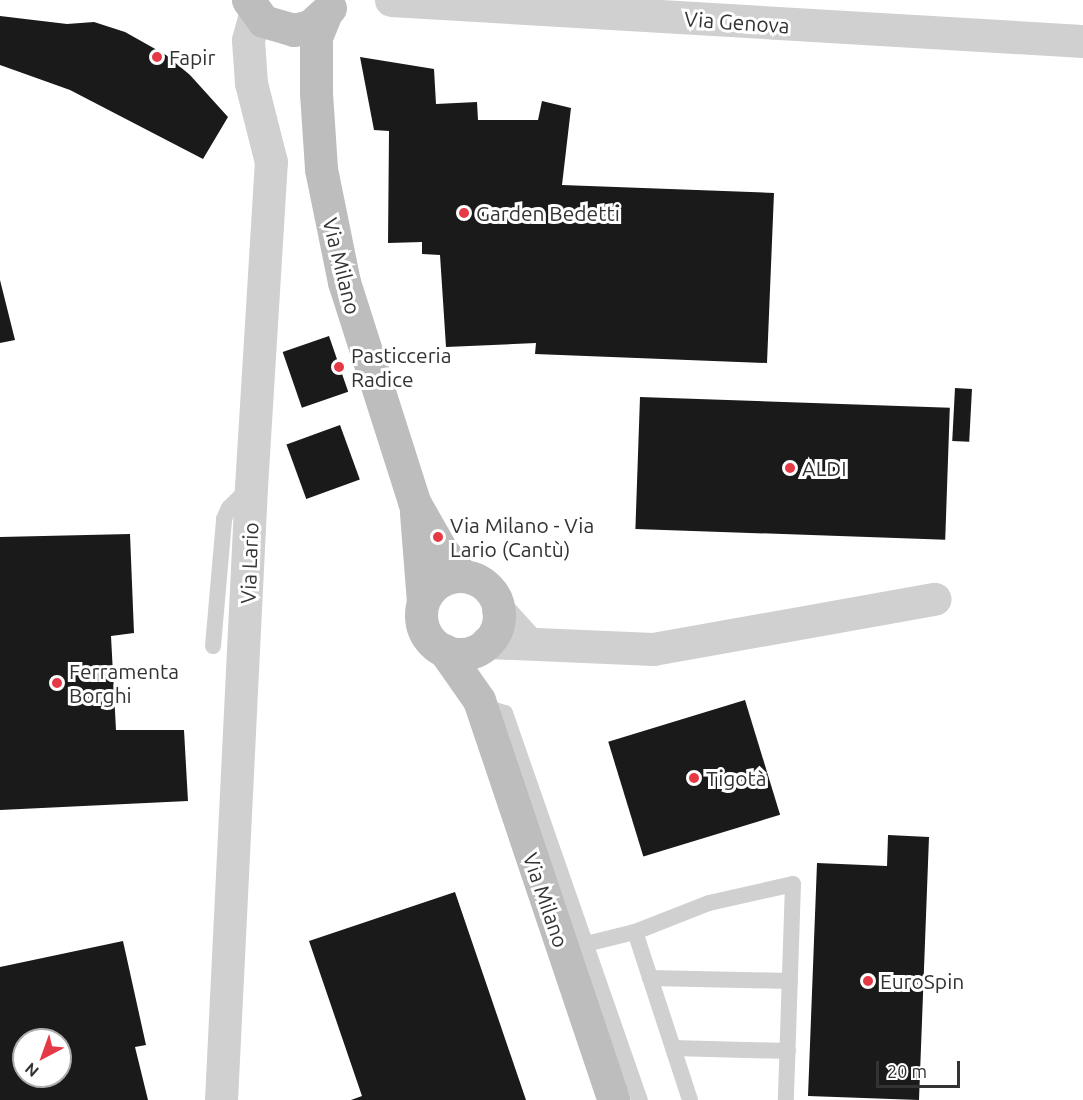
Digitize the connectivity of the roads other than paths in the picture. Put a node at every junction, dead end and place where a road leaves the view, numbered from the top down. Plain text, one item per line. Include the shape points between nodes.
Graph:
1 (391, 0) edge
2 (333, 4) edge
3 (256, 15) edge
4 (1083, 41) edge
5 (316, 93) junction
6 (251, 487) junction
7 (414, 502) junction
8 (462, 576) junction
9 (935, 599) dead end
10 (423, 601) junction
11 (498, 610) junction
12 (526, 641) junction
13 (485, 644) junction
14 (213, 646) dead end
15 (444, 650) junction
16 (480, 702) junction
17 (635, 932) junction
18 (586, 944) junction
19 (650, 978) junction
20 (790, 981) junction
21 (673, 1048) junction
22 (788, 1051) junction
23 (221, 1100) edge
24 (614, 1100) edge
25 (640, 1100) edge
26 (690, 1100) edge
27 (786, 1100) edge

1 - 4 street, Via Genova
2 - 3 main road via 310,26
2 - 5 main road, Via Milano via 316,37
3 - 5 main road, Via Milano
3 - 6 street, Via Lario via 248,40 251,83 271,162
5 - 7 main road, Via Milano via 321,169 344,282
6 - 14 lane via 229,508 224,519
6 - 23 street, Via Lario via 250,572
7 - 8 main road, Via Milano via 442,551
7 - 10 main road, Via Milano
8 - 10 main road via 438,582
8 - 11 main road via 486,586
9 - 12 street via 652,649
10 - 15 main road via 421,613 426,635
11 - 12 street
11 - 13 main road via 498,622
12 - 13 street
13 - 15 main road via 464,653
13 - 16 main road, Via Milano
15 - 16 main road, Via Milano
16 - 18 lane via 505,713
16 - 24 main road, Via Milano
17 - 18 lane
17 - 19 lane
17 - 20 lane via 709,903 793,884
18 - 25 lane
19 - 20 lane
19 - 21 lane
20 - 22 lane
21 - 22 lane
21 - 26 lane
22 - 27 lane

